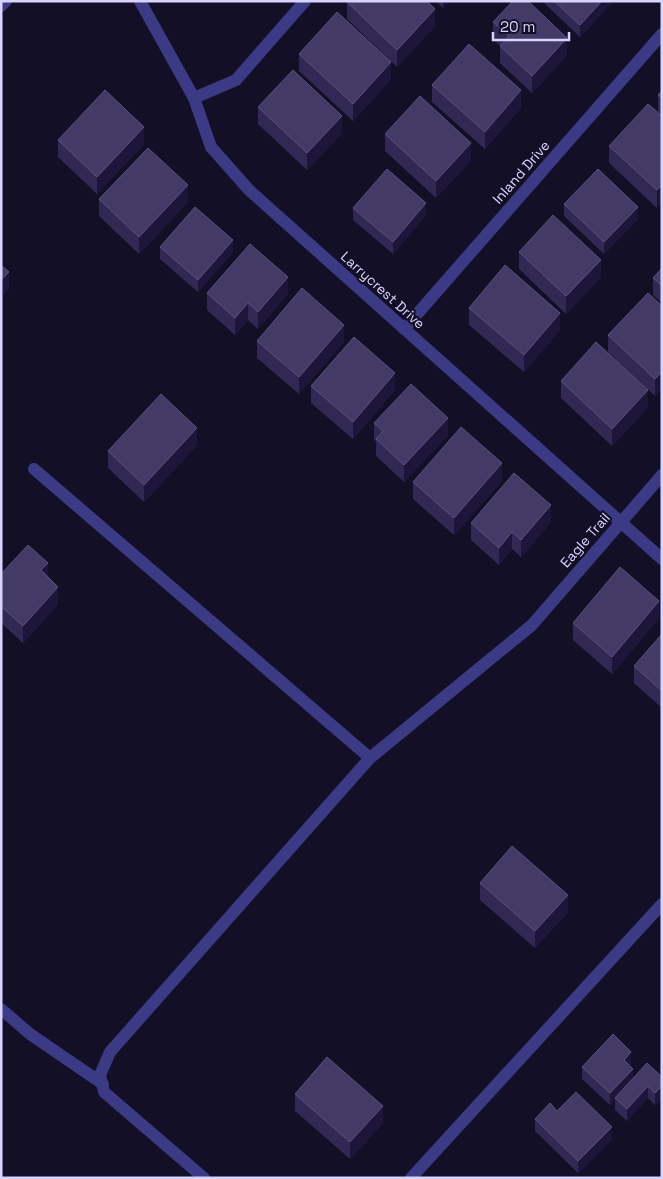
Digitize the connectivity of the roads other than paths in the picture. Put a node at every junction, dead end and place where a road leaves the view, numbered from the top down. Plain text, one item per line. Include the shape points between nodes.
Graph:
1 (6, 1) edge
2 (140, 1) edge
3 (305, 1) edge
4 (1, 6) edge
5 (662, 34) edge
6 (194, 98) junction
7 (404, 329) junction
8 (34, 469) dead end
9 (662, 475) edge
10 (620, 522) junction
11 (662, 559) edge
12 (370, 758) junction
13 (662, 904) edge
14 (1, 1009) edge
15 (103, 1084) junction
16 (204, 1178) edge
17 (411, 1178) edge

1 - 4 street
2 - 6 street, Larrycrest Drive
3 - 6 street via 236,80
5 - 7 street, Inland Drive
6 - 7 street, Larrycrest Drive via 210,147 249,190
7 - 10 street, Larrycrest Drive
8 - 12 street
9 - 10 street, Eagle Trail
10 - 11 street, Larrycrest Drive
10 - 12 street, Eagle Trail via 532,625
12 - 15 street, Eagle Trail via 110,1052 100,1075
13 - 17 street
14 - 15 street via 30,1034
15 - 16 street via 104,1092

